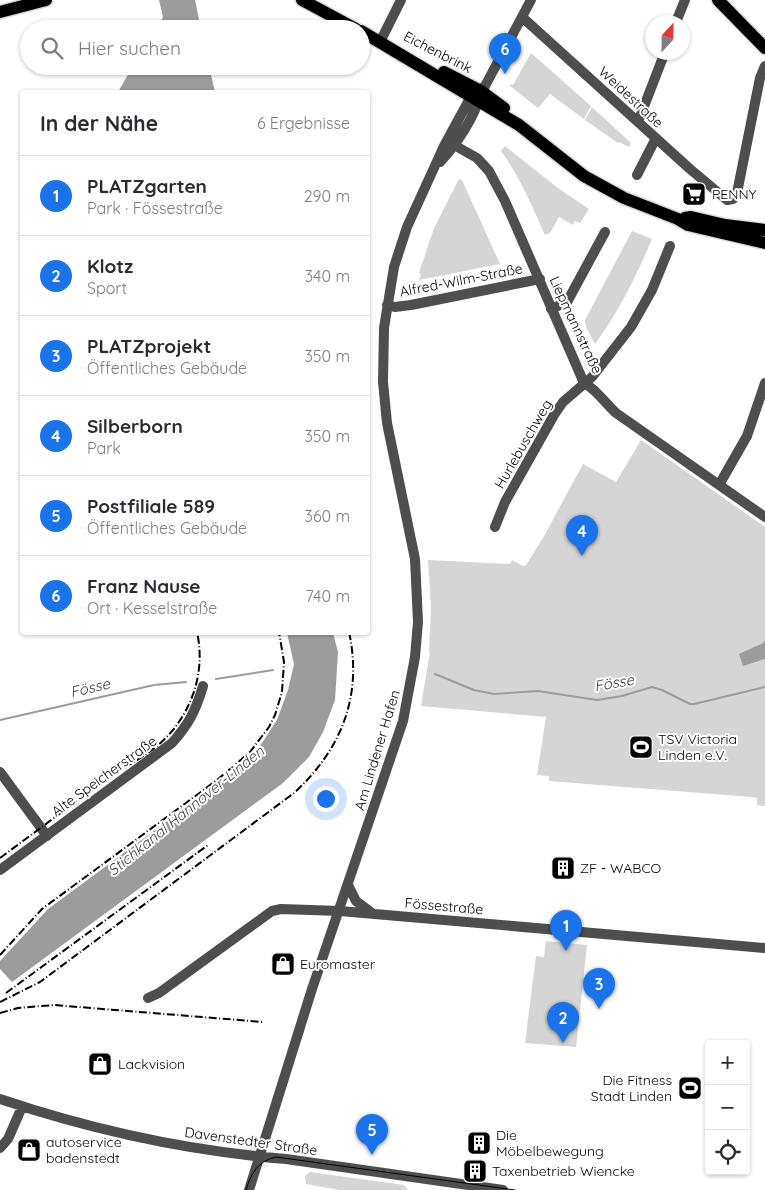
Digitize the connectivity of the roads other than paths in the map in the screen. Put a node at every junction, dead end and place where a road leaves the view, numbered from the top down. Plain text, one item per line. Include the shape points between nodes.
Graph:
1 (46, 0) edge
2 (302, 0) edge
3 (402, 0) edge
4 (531, 0) edge
5 (685, 0) edge
6 (718, 0) edge
7 (0, 12) edge
8 (679, 15) edge
9 (522, 17) junction
10 (339, 20) edge
11 (370, 36) edge
12 (380, 42) junction
13 (765, 48) edge
14 (662, 60) edge
15 (765, 66) edge
16 (477, 96) junction
17 (638, 122) junction
18 (656, 138) junction
19 (454, 145) junction
20 (435, 166) junction
21 (637, 175) dead end
22 (678, 219) junction
23 (765, 230) edge
24 (605, 232) dead end
25 (765, 243) edge
26 (670, 246) dead end
27 (540, 279) junction
28 (387, 306) junction
29 (551, 309) junction
30 (584, 383) junction
31 (765, 383) edge
32 (719, 485) junction
33 (765, 517) edge
34 (495, 527) dead end
35 (203, 686) dead end
36 (0, 772) edge
37 (47, 836) junction
38 (0, 870) edge
39 (348, 885) junction
40 (340, 911) junction
41 (373, 914) junction
42 (765, 948) edge
43 (148, 998) dead end
44 (0, 1099) edge
45 (22, 1107) junction
46 (0, 1148) edge
47 (258, 1157) junction
48 (248, 1190) edge
49 (503, 1190) edge

1 - 7 main road
2 - 10 main road
3 - 12 street
4 - 9 street
5 - 8 street
6 - 13 main road
9 - 16 street
9 - 17 street, Weidestraße
11 - 12 main road, Eichenbrink
12 - 16 main road, Eichenbrink via 397,47
14 - 17 street
15 - 18 street, Weidestraße via 737,193 730,200 722,198
16 - 19 street, Am Lindener Hafen
16 - 20 street, Am Lindener Hafen via 444,146
16 - 22 main road, Eichenbrink via 504,109 519,125 584,176 624,198
17 - 18 street, Weidestraße
18 - 21 street
19 - 20 street, Am Lindener Hafen
19 - 27 street, Liepmannstraße via 477,158 489,171
20 - 28 street, Am Lindener Hafen via 407,227 394,267
22 - 23 main road via 691,217
22 - 25 main road, Eichenbrink via 688,225
24 - 29 street via 566,302
26 - 30 street, Hurlebuschweg via 652,290 631,327
27 - 28 street, Alfred-Wilm-Straße via 411,305
27 - 29 street, Liepmannstraße
28 - 39 street, Am Lindener Hafen via 383,382 387,424 415,559 417,644 403,721
29 - 30 street, Liepmannstraße
30 - 32 street, Liepmannstraße via 616,412
30 - 34 street, Hurlebuschweg via 554,415 505,502
31 - 32 street via 748,436
32 - 33 street, Liepmannstraße
35 - 37 street, Alte Speicherstraße via 196,709 172,743
36 - 37 street
37 - 38 street, Alte Speicherstraße
39 - 40 street, Am Lindener Hafen
39 - 41 street via 356,902
40 - 41 street, Fössestraße
40 - 43 street, Fössestraße via 272,911
40 - 47 street, Am Lindener Hafen
41 - 42 street, Fössestraße
44 - 45 street, Davenstedter Straße
45 - 46 street via 8,1139
45 - 47 street, Davenstedter Straße via 129,1135
47 - 48 street, Am Lindener Hafen
47 - 49 street, Davenstedter Straße

